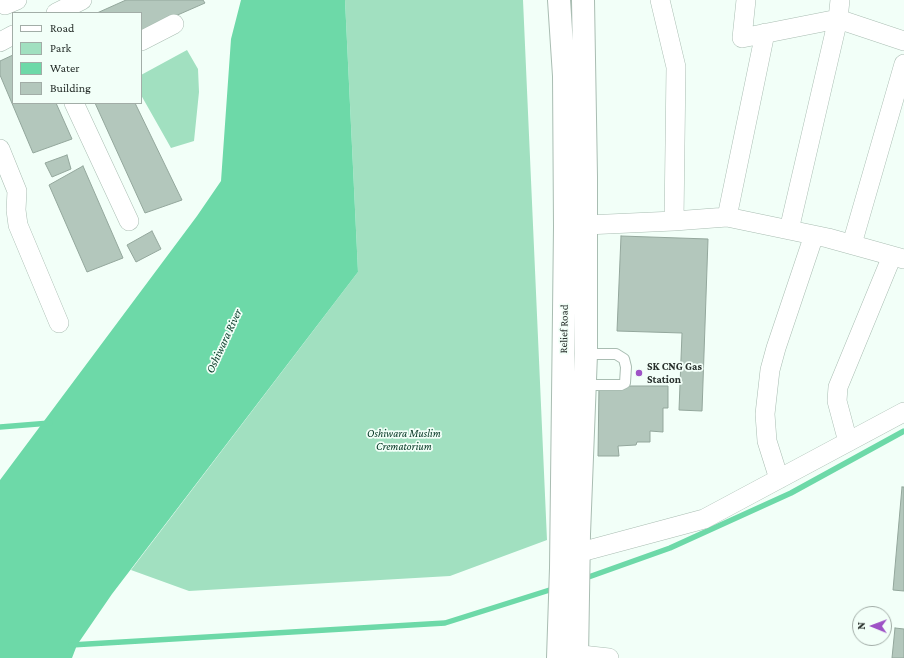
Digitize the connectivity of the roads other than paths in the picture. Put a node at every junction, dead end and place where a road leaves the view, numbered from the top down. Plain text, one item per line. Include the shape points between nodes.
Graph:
1 (17, 0) edge
2 (82, 0) edge
3 (559, 0) edge
4 (583, 0) edge
5 (660, 0) edge
6 (746, 0) edge
7 (840, 0) edge
8 (0, 2) edge
9 (58, 12) edge
10 (838, 19) junction
11 (174, 24) dead end
12 (765, 33) junction
13 (12, 36) edge
14 (142, 40) edge
15 (904, 41) edge
16 (0, 42) edge
17 (904, 64) edge
18 (74, 104) edge
19 (0, 149) edge
20 (726, 217) junction
21 (128, 221) dead end
22 (674, 221) junction
23 (586, 225) junction
24 (789, 230) junction
25 (814, 235) junction
26 (852, 244) junction
27 (898, 257) edge
28 (586, 322) junction
29 (564, 323) junction
30 (59, 324) dead end
31 (586, 354) junction
32 (586, 385) junction
33 (904, 412) edge
34 (848, 442) junction
35 (779, 479) junction
36 (570, 561) junction
37 (568, 647) edge
38 (609, 658) edge

1 - 8 street via 5,5
2 - 9 street
3 - 29 street, Relief Road via 564,76
4 - 23 street, Relief Road
5 - 22 street via 676,67
6 - 12 street via 742,38
7 - 10 street
10 - 12 street
10 - 15 street
10 - 24 street
11 - 14 street
12 - 20 street
13 - 16 street
17 - 26 street
18 - 21 street
19 - 30 street via 17,191 18,225
20 - 22 street
20 - 24 street
22 - 23 street
23 - 28 street, Relief Road
24 - 25 street
25 - 26 street
25 - 35 street via 770,370 765,414 767,441
26 - 27 street
27 - 34 street via 838,387 837,401
28 - 29 street
28 - 31 street, Relief Road
29 - 36 street, Relief Road
31 - 32 street, Relief Road
31 - 32 lane via 616,354 624,359 626,367 625,383 621,385
32 - 36 street, Relief Road
33 - 34 street
34 - 35 street
35 - 36 street via 704,519
36 - 37 street, Relief Road
37 - 38 street

